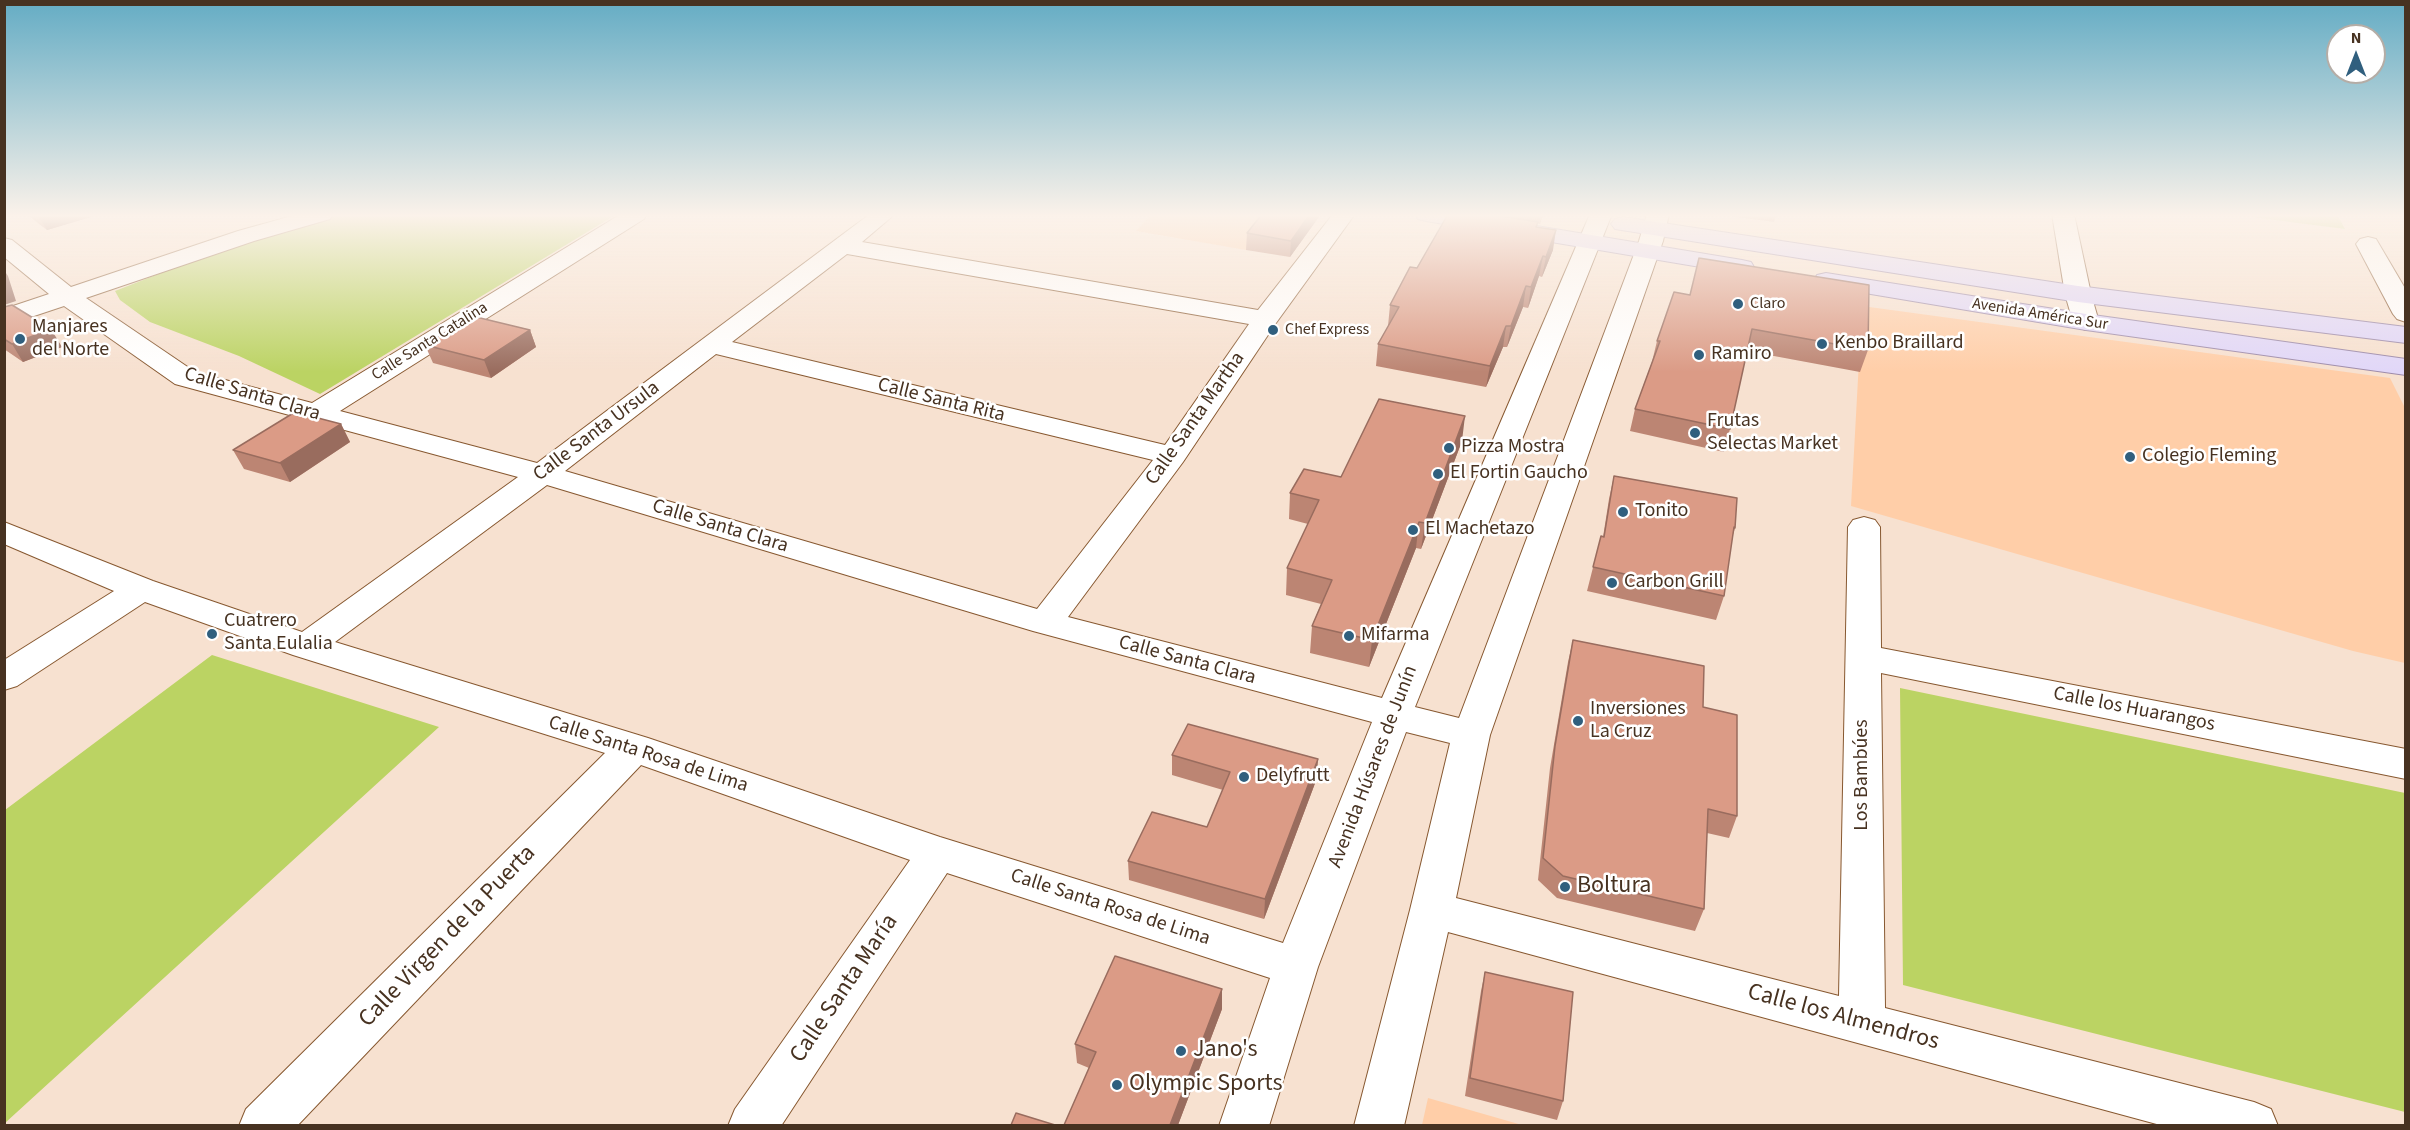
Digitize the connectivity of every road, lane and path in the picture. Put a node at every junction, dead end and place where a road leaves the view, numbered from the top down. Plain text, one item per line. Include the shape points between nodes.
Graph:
1 (31, 267) edge
2 (158, 267) edge
3 (551, 267) edge
4 (816, 267) edge
5 (963, 267) edge
6 (1304, 267) edge
7 (1573, 267) edge
8 (1640, 267) edge
9 (1753, 267) edge
10 (1891, 267) edge
11 (2073, 267) edge
12 (2380, 267) edge
13 (1762, 270) edge
14 (1797, 276) edge
15 (2078, 294) junction
16 (69, 298) junction
17 (2406, 314) edge
18 (4, 318) edge
19 (1264, 319) junction
20 (2086, 322) junction
21 (2406, 335) edge
22 (710, 345) junction
23 (2406, 367) edge
24 (315, 414) junction
25 (1172, 456) junction
26 (542, 474) junction
27 (1864, 527) dead end
28 (4, 532) edge
29 (141, 589) junction
30 (1045, 623) junction
31 (306, 646) junction
32 (1863, 657) junction
33 (4, 677) edge
34 (1393, 716) junction
35 (1471, 735) junction
36 (634, 748) junction
37 (2406, 764) edge
38 (938, 853) junction
39 (1432, 910) junction
40 (1296, 967) junction
41 (1862, 1023) junction
42 (263, 1125) edge
43 (752, 1125) edge
44 (1244, 1125) edge
45 (1379, 1125) edge
46 (2254, 1125) edge

1 - 16 street, Calle Santa Clara
2 - 16 street
3 - 24 street, Calle Santa Catalina
4 - 22 street, Calle Santa Ursula
5 - 19 street
6 - 19 street, Calle Santa Martha
7 - 34 street, Avenida Húsares de Junín
8 - 35 street
9 - 13 main road, Avenida América Sur
10 - 15 main road, Avenida América Sur
11 - 15 street
12 - 17 street
14 - 20 main road, Avenida América Sur
15 - 20 street
15 - 21 main road, Avenida América Sur
16 - 18 street
16 - 24 street, Calle Santa Clara via 185,378
19 - 25 street, Calle Santa Martha
20 - 23 main road, Avenida América Sur
22 - 25 street, Calle Santa Rita
22 - 26 street, Calle Santa Ursula
24 - 26 street, Calle Santa Clara
25 - 30 street, Calle Santa Martha
26 - 30 street, Calle Santa Clara
26 - 31 street, Calle Santa Ursula
27 - 32 street, Los Bambúes
28 - 29 street, Calle Santa Rosa de Lima
29 - 31 street, Calle Santa Rosa de Lima
29 - 33 street
30 - 34 street, Calle Santa Clara
31 - 36 street, Calle Santa Rosa de Lima
32 - 37 street, Calle los Huarangos
32 - 41 street, Los Bambúes
34 - 35 street, Calle Santa Clara
34 - 40 street, Avenida Húsares de Junín
35 - 39 street
36 - 38 street, Calle Santa Rosa de Lima
36 - 42 street, Calle Virgen de la Puerta
38 - 40 street, Calle Santa Rosa de Lima
38 - 43 street, Calle Santa María
39 - 41 street, Calle los Almendros
39 - 45 street
40 - 44 street, Avenida Húsares de Junín
41 - 46 street, Calle los Almendros

